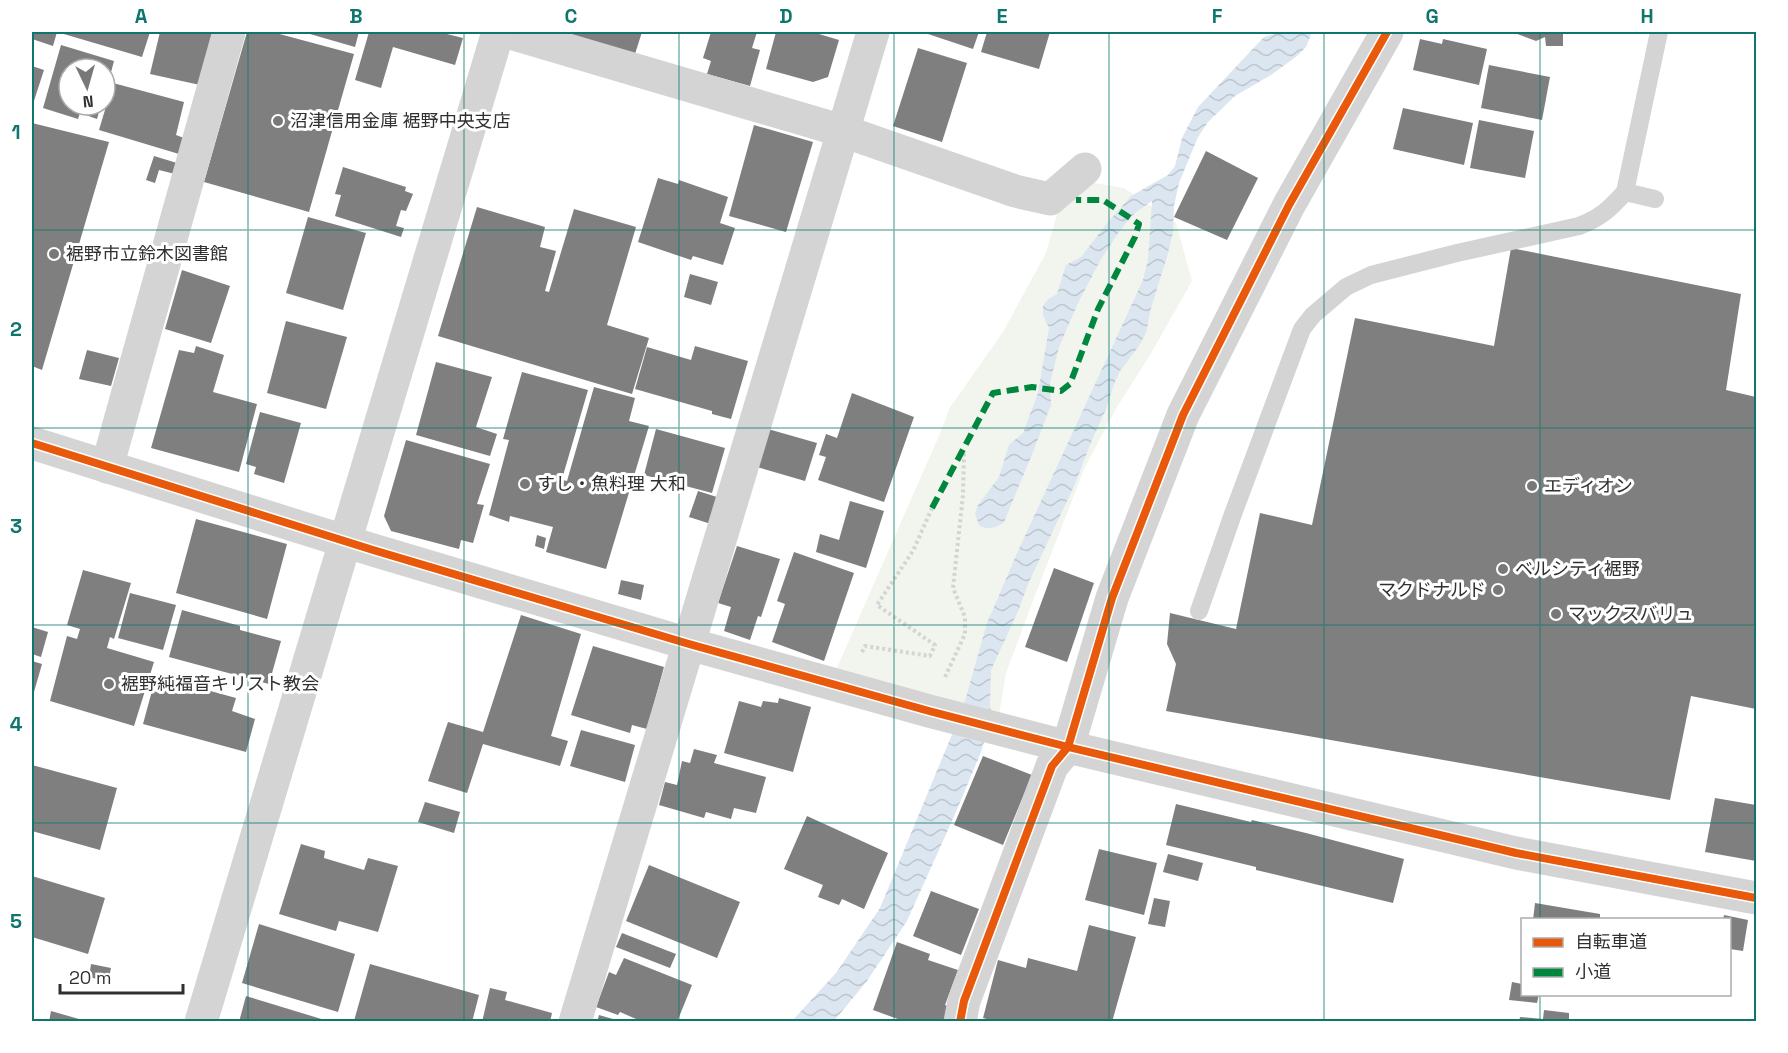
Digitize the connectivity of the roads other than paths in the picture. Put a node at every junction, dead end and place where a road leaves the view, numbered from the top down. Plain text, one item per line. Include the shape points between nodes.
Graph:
1 (230, 32) edge
2 (498, 32) edge
3 (507, 32) edge
4 (873, 32) edge
5 (1387, 32) edge
6 (1659, 32) edge
7 (843, 131) junction
8 (1085, 169) dead end
9 (1625, 192) junction
10 (1655, 199) dead end
11 (32, 443) edge
12 (107, 467) junction
13 (345, 542) junction
14 (1199, 611) dead end
15 (688, 644) junction
16 (1068, 747) junction
17 (1756, 898) edge
18 (201, 1022) edge
19 (575, 1022) edge
20 (960, 1022) edge

1 - 12 street
2 - 13 street
3 - 7 street
4 - 7 street
5 - 16 street via 1289,205 1183,415 1112,598
6 - 9 lane
7 - 8 street via 1016,191 1050,199
7 - 15 street
9 - 10 lane
9 - 14 lane via 1597,219 1579,226 1371,275 1346,287 1313,315 1302,329
11 - 12 street
12 - 13 street
13 - 15 street
13 - 18 street
15 - 16 street
15 - 19 street
16 - 17 street via 1516,853
16 - 20 street via 1052,766 964,1001

